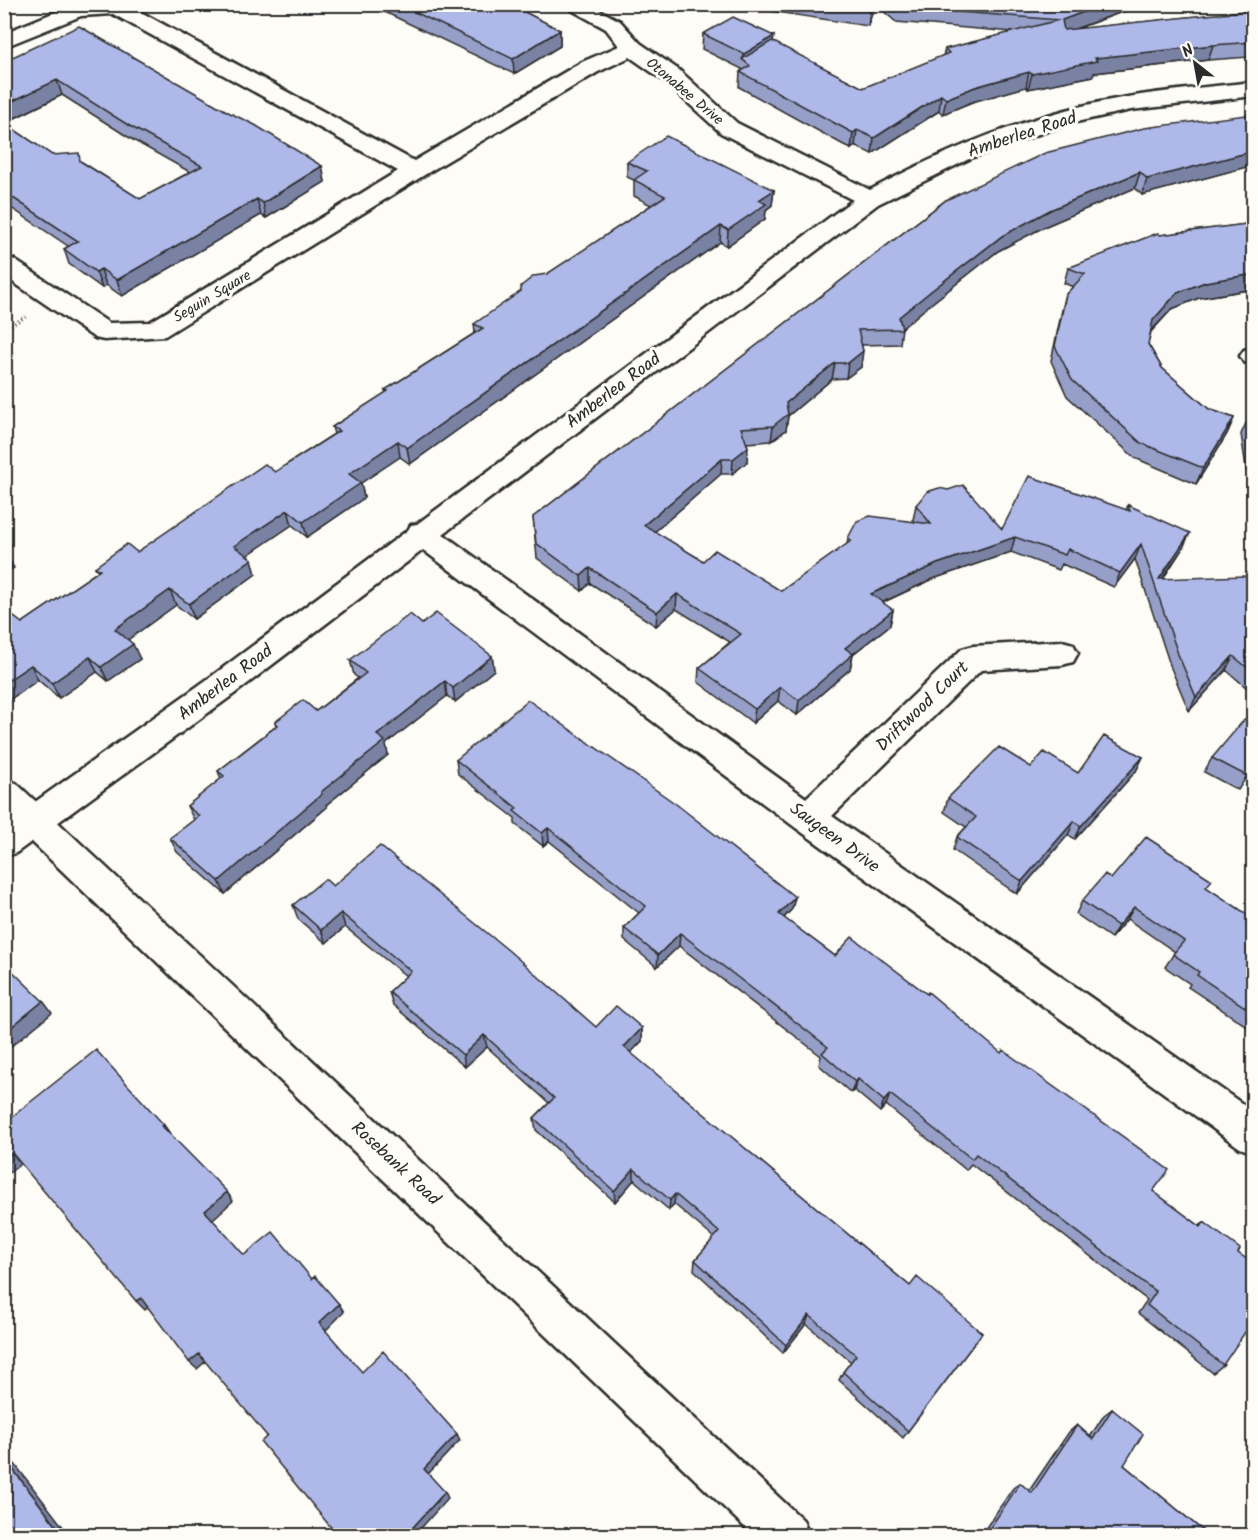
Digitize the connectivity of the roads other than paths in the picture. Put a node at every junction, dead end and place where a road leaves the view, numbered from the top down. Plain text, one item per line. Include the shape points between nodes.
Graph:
1 (571, 4) edge
2 (4, 41) edge
3 (632, 48) junction
4 (1254, 90) edge
5 (415, 171) junction
6 (870, 199) junction
7 (4, 264) edge
8 (421, 533) junction
9 (1062, 653) dead end
10 (4, 793) edge
11 (808, 818) junction
12 (20, 833) edge
13 (1254, 1136) edge
14 (787, 1536) edge

1 - 3 street, Otonabee Drive via 613,25
2 - 5 street via 78,10 117,8
3 - 5 street, Seguin Square via 590,67
3 - 6 street, Otonabee Drive via 671,75 729,128
4 - 6 street, Amberlea Road via 1165,99 1061,118 983,144
5 - 7 street, Seguin Square via 156,330 104,332
6 - 8 street, Amberlea Road
8 - 11 street, Saugeen Drive
8 - 12 street, Amberlea Road via 89,786
9 - 11 street, Driftwood Court via 973,658
10 - 12 street, Rosebank Road
11 - 13 street, Saugeen Drive
12 - 14 street, Rosebank Road

